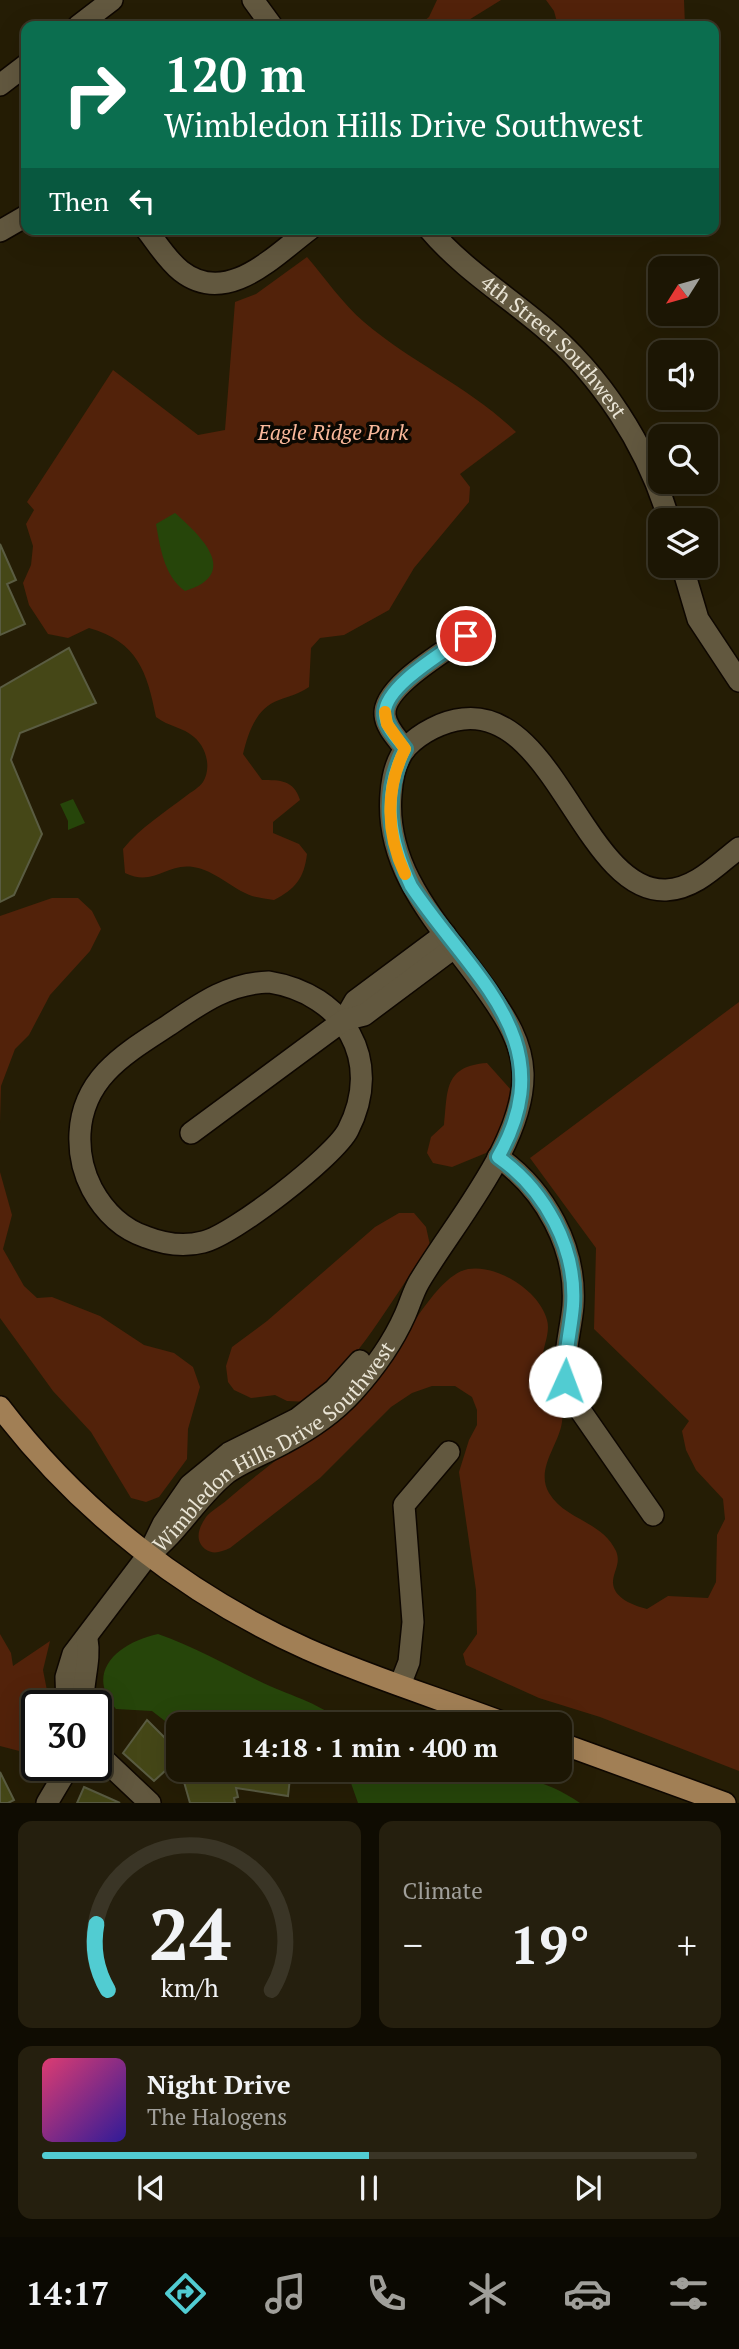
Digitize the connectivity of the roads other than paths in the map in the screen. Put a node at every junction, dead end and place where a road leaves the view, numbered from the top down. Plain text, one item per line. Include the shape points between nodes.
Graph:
1 (112, 0) edge
2 (253, 0) edge
3 (85, 21) edge
4 (268, 21) edge
5 (21, 69) edge
6 (0, 85) edge
7 (21, 219) edge
8 (0, 231) edge
9 (151, 235) edge
10 (302, 235) edge
11 (434, 235) edge
12 (665, 508) edge
13 (686, 578) edge
14 (466, 636) dead end
15 (739, 681) edge
16 (405, 749) junction
17 (739, 848) edge
18 (450, 940) junction
19 (344, 1020) junction
20 (191, 1133) dead end
21 (498, 1157) junction
22 (0, 1407) edge
23 (449, 1452) dead end
24 (653, 1515) dead end
25 (148, 1555) junction
26 (87, 1639) junction
27 (400, 1685) junction
28 (66, 1690) edge
29 (83, 1690) edge
30 (474, 1712) edge
31 (572, 1747) edge
32 (112, 1767) edge
33 (60, 1781) edge
34 (47, 1803) edge
35 (150, 1803) edge
36 (725, 1803) edge

1 - 3 street
2 - 4 street
5 - 6 street
7 - 8 street
9 - 10 street via 183,273 211,283 238,280
11 - 12 street, 4th Street Southwest via 556,338 585,369 635,439
13 - 15 street via 698,619
14 - 16 street via 400,685 386,704 387,724
16 - 17 street via 454,720 474,717 509,729 625,874 648,888 662,891 690,884
16 - 18 street, Wimbledon Hills Drive Southwest via 394,775 390,825 411,886
18 - 19 street via 364,1015
18 - 21 street, Wimbledon Hills Drive Southwest via 499,1007 521,1053 518,1113
19 - 19 street via 303,990 253,982 207,999 115,1061 93,1086 81,1116 81,1158 97,1198 124,1226 165,1243 202,1242 236,1228 326,1156 347,1132 361,1083
19 - 20 street
21 - 24 street via 525,1180 545,1206 569,1257 573,1306 564,1364 571,1397
21 - 25 street, Wimbledon Hills Drive Southwest via 416,1286 405,1316 374,1367 353,1392 302,1433 231,1471 169,1540
22 - 25 main road via 62,1477
23 - 27 street via 404,1505 413,1622 409,1662
25 - 26 street, Wimbledon Hills Drive Southwest
25 - 27 main road via 211,1598 282,1637
26 - 28 street, Wimbledon Hills Drive Southwest via 70,1661
26 - 29 street
27 - 30 main road
31 - 36 main road
32 - 35 street
33 - 34 street

